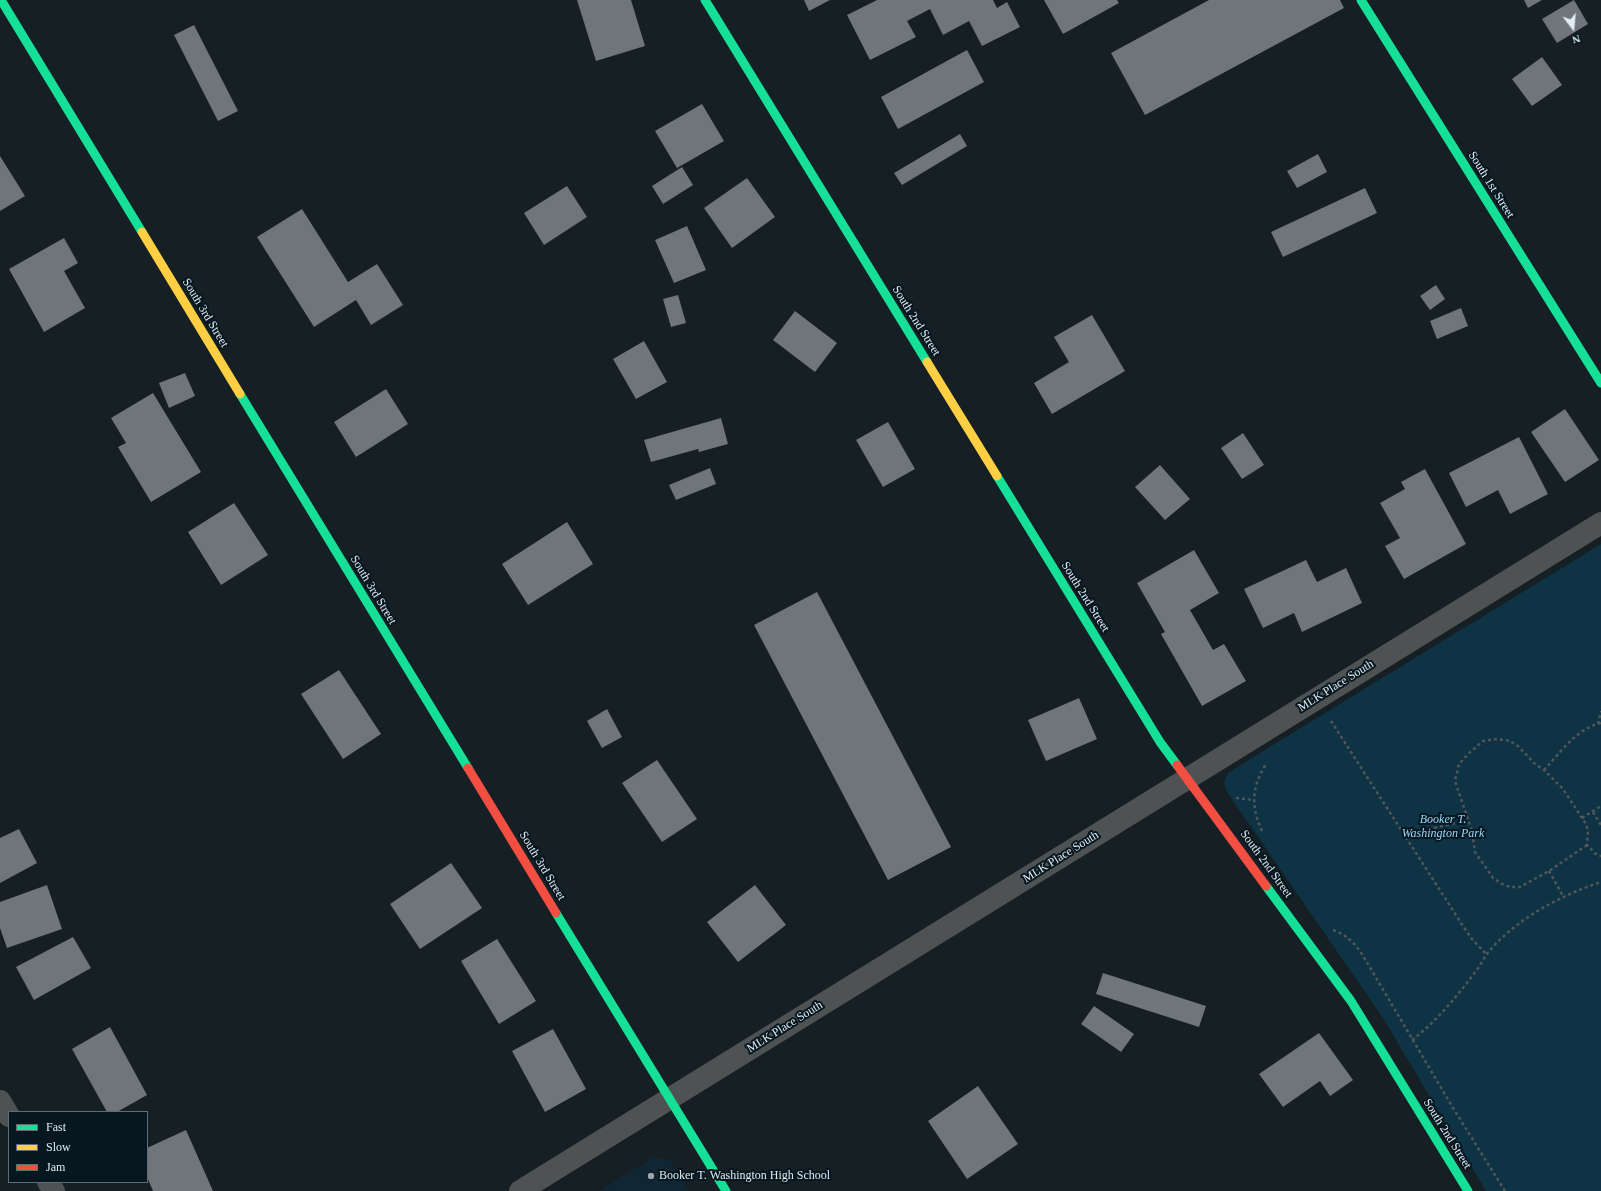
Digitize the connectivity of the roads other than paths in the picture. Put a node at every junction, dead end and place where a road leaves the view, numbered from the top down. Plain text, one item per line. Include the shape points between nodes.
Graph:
1 (1, 0) edge
2 (705, 0) edge
3 (1361, 0) edge
4 (1601, 383) edge
5 (1601, 523) edge
6 (1188, 779) junction
7 (669, 1099) junction
8 (0, 1101) edge
9 (8, 1114) edge
10 (520, 1191) edge
11 (726, 1191) edge
12 (1468, 1191) edge

1 - 7 street, South 3rd Street
2 - 6 street, South 2nd Street via 1160,742
3 - 4 street, South 1st Street
5 - 6 street, MLK Place South
6 - 7 street, MLK Place South
6 - 12 street, South 2nd Street via 1351,1001
7 - 10 street, MLK Place South
7 - 11 street, South 3rd Street
8 - 9 street

